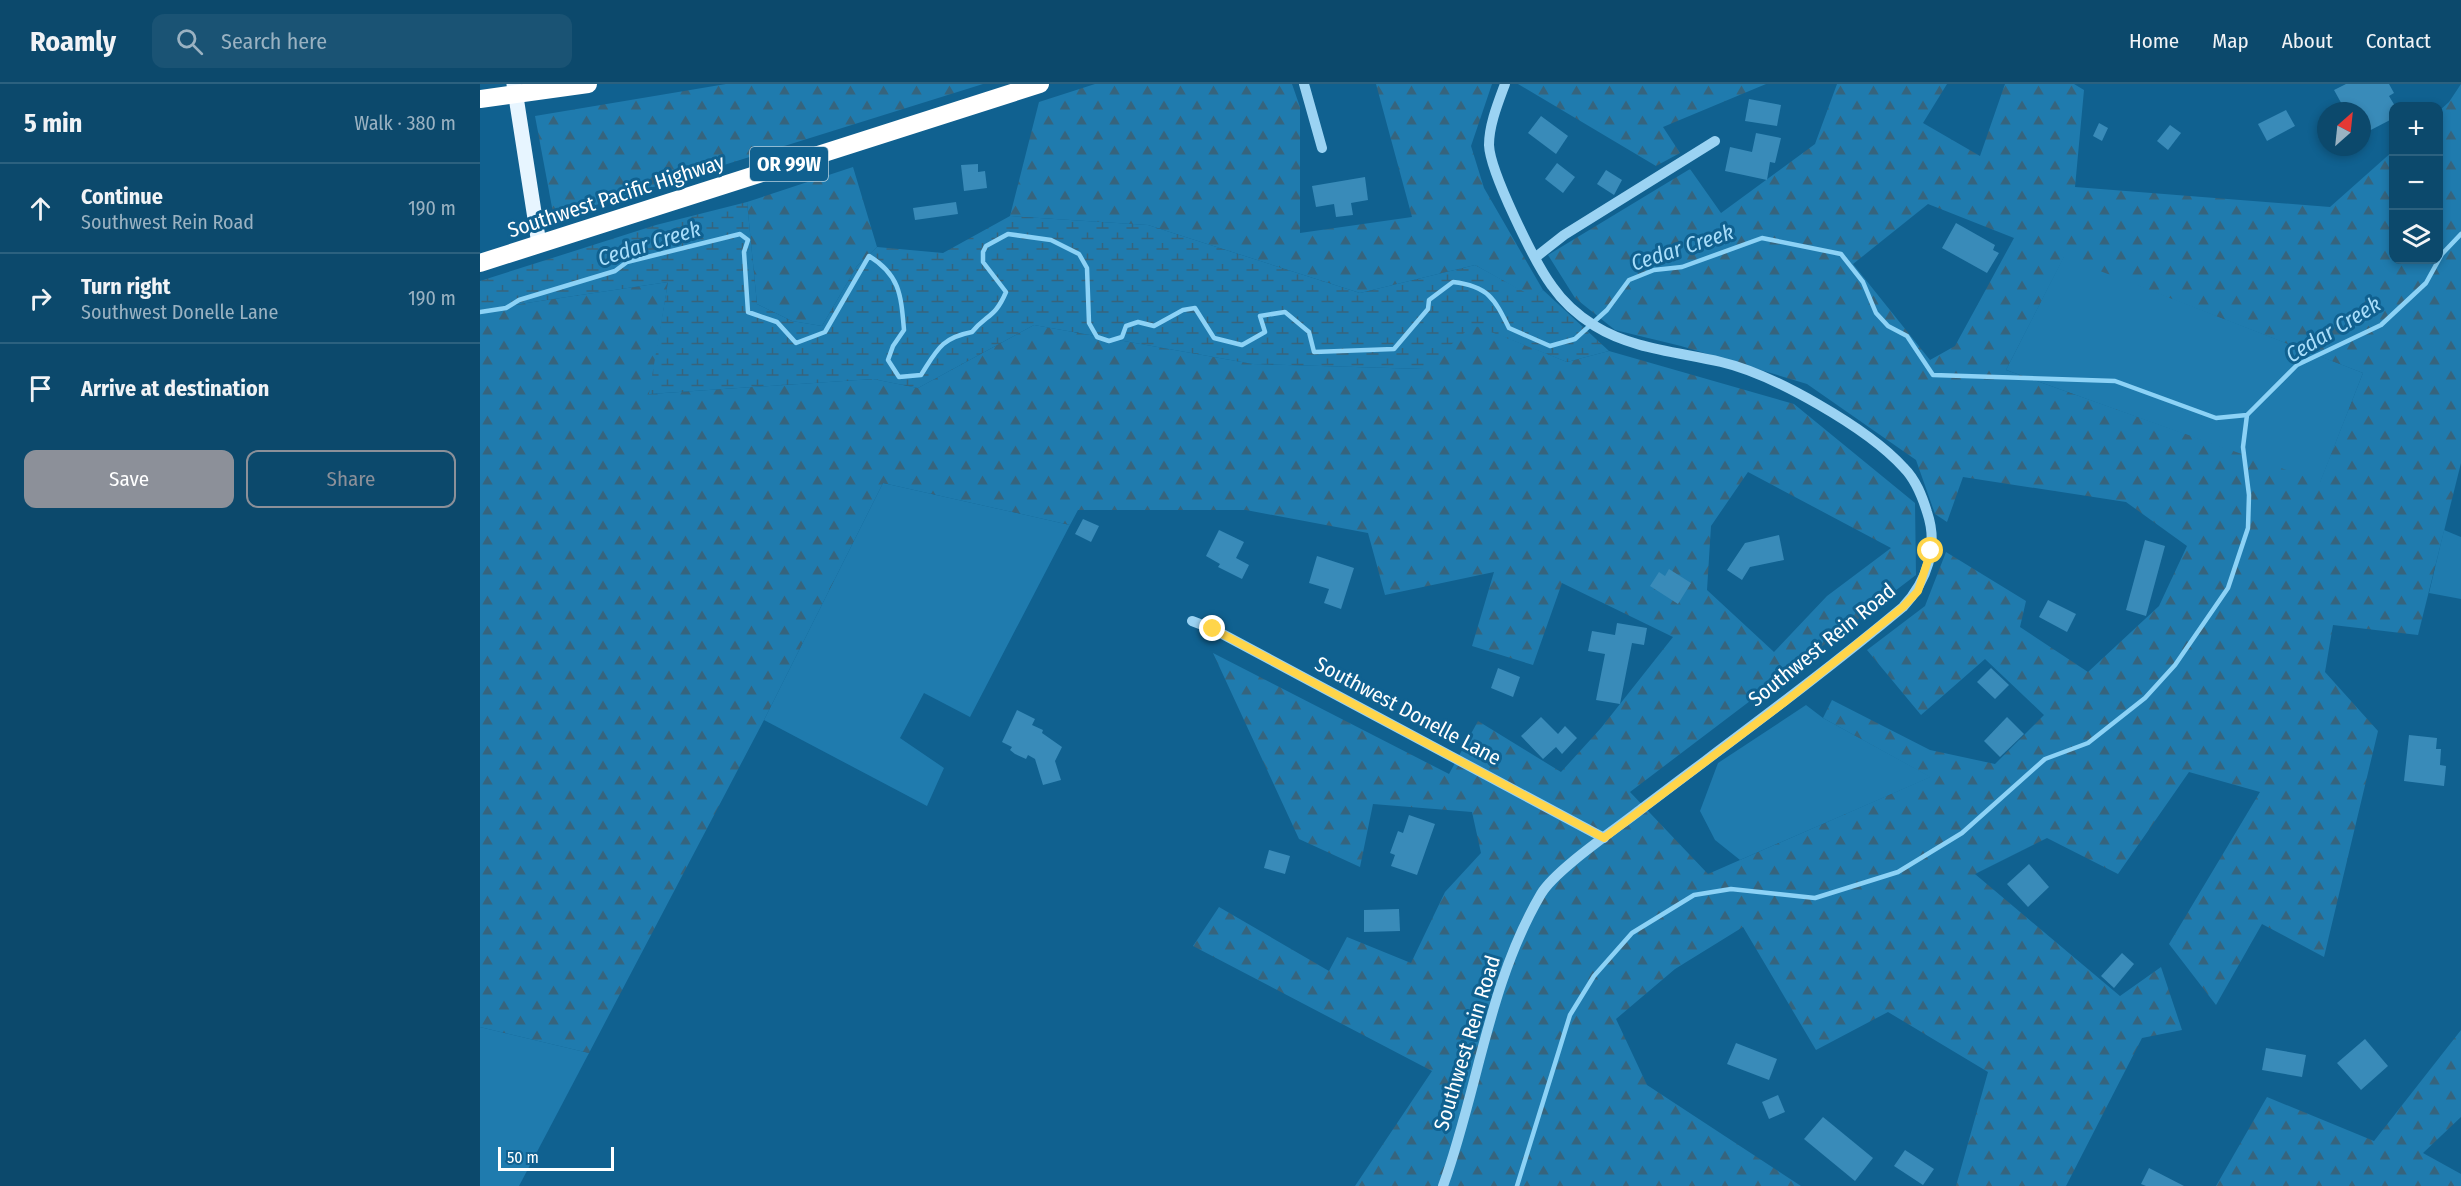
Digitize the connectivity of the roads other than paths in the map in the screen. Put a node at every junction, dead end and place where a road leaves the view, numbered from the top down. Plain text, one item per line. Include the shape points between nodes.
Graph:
1 (588, 84) edge
2 (1040, 84) edge
3 (1304, 84) edge
4 (1505, 84) edge
5 (515, 89) edge
6 (480, 99) edge
7 (1715, 141) dead end
8 (1322, 148) dead end
9 (538, 244) junction
10 (1536, 257) junction
11 (480, 263) edge
12 (1192, 621) dead end
13 (1604, 838) junction
14 (1443, 1186) edge

1 - 5 highway
2 - 9 highway, Southwest Pacific Highway / OR 99W
3 - 8 street
4 - 10 street, Southwest Rein Road via 1489,146 1497,174
5 - 6 highway
5 - 9 main road
7 - 10 street via 1564,235
9 - 11 highway, Southwest Pacific Highway / OR 99W
10 - 13 street, Southwest Rein Road via 1561,298 1594,326 1641,345 1724,362 1776,383 1835,414 1904,468 1920,490 1932,536 1925,577 1903,607
12 - 13 street, Southwest Donelle Lane
13 - 14 street, Southwest Rein Road via 1553,880 1534,906 1499,992

